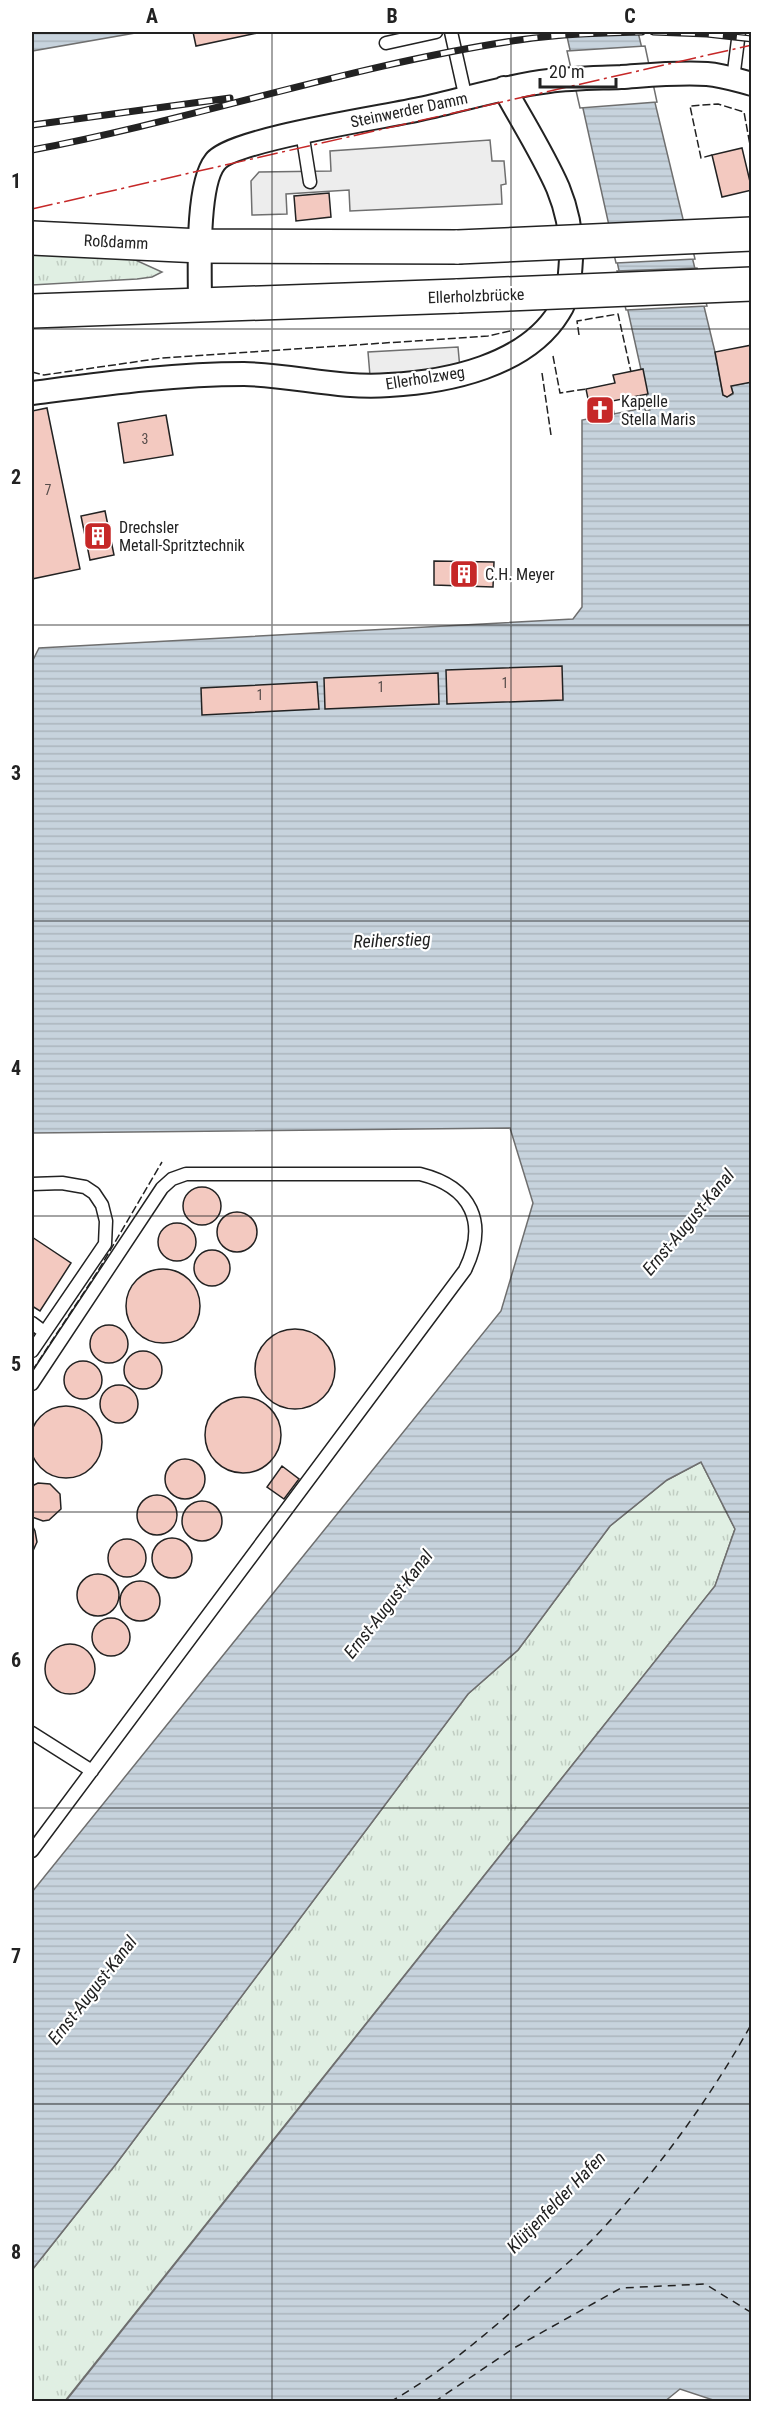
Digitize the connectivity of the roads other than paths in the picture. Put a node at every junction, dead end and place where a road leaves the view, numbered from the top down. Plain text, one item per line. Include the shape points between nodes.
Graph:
1 (436, 32) edge
2 (451, 32) edge
3 (739, 32) edge
4 (386, 43) dead end
5 (742, 82) edge
6 (504, 88) junction
7 (466, 99) junction
8 (302, 132) junction
9 (310, 182) dead end
10 (752, 234) edge
11 (32, 238) edge
12 (201, 246) junction
13 (752, 284) edge
14 (200, 305) junction
15 (32, 311) edge
16 (32, 393) edge
17 (32, 1184) edge
18 (32, 1323) edge
19 (44, 1332) junction
20 (32, 1351) edge
21 (32, 1384) edge
22 (32, 1733) edge
23 (92, 1771) junction
24 (32, 1851) edge

1 - 4 lane
2 - 7 lane
3 - 5 lane
5 - 6 street, Steinwerder Damm via 710,74 675,74 550,81
6 - 7 street, Steinwerder Damm
6 - 16 street, Ellerholzweg via 558,188 570,230 567,290 560,311 526,346 456,376 388,386 326,384 242,374 154,378
7 - 8 street, Steinwerder Damm
8 - 9 lane
8 - 12 street, Steinwerder Damm via 240,148 214,163 206,186
10 - 12 main road, bridge via 458,247
11 - 12 main road, Roßdamm
12 - 14 street, Steinwerder Damm
13 - 14 main road, Ellerholzbrücke, bridge
14 - 15 main road
17 - 19 lane via 85,1187 102,1205 106,1221 105,1244
18 - 19 lane
19 - 20 lane
21 - 23 lane via 162,1188 172,1179 186,1174 420,1174 440,1179 458,1191 471,1211 476,1229 474,1251 465,1270
22 - 23 lane
23 - 24 lane

